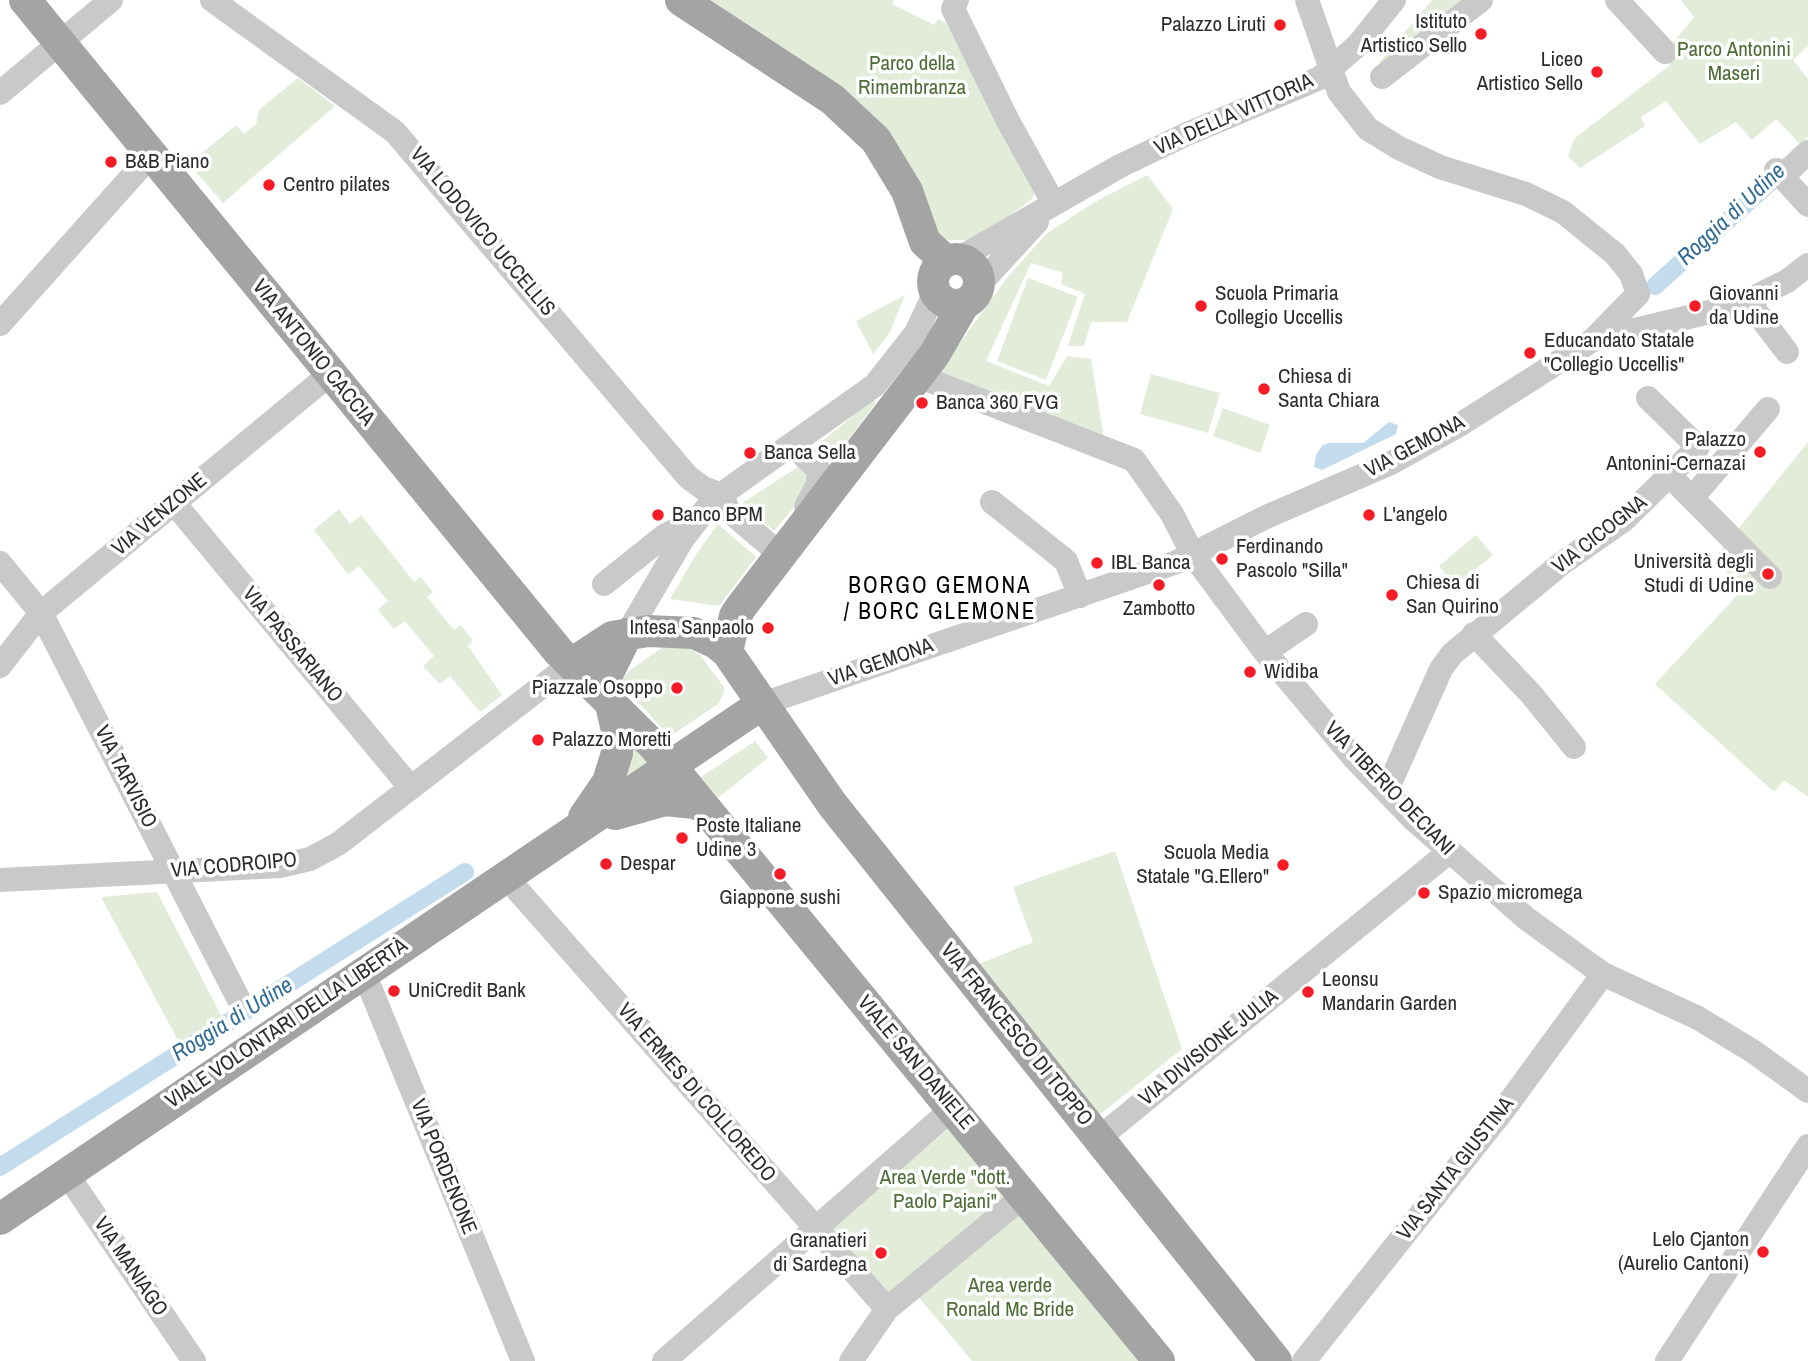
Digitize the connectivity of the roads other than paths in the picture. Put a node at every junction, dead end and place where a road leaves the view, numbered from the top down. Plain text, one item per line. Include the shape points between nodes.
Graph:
1 (25, 0) edge
2 (111, 0) edge
3 (212, 0) edge
4 (681, 0) edge
5 (1307, 0) edge
6 (1394, 0) edge
7 (1481, 0) edge
8 (1617, 0) edge
9 (955, 5) edge
10 (60, 43) junction
11 (1665, 52) dead end
12 (1332, 69) junction
13 (1382, 77) dead end
14 (0, 93) edge
15 (152, 154) junction
16 (1787, 168) edge
17 (1054, 204) junction
18 (1808, 205) edge
19 (952, 260) junction
20 (1808, 265) edge
21 (935, 292) junction
22 (972, 294) junction
23 (1748, 302) junction
24 (0, 324) edge
25 (1593, 340) junction
26 (1787, 352) dead end
27 (330, 374) junction
28 (918, 376) junction
29 (1648, 398) dead end
30 (1768, 409) dead end
31 (792, 446) junction
32 (1670, 476) junction
33 (722, 495) junction
34 (1692, 498) junction
35 (174, 502) junction
36 (992, 502) dead end
37 (698, 518) junction
38 (781, 555) junction
39 (1194, 555) junction
40 (0, 563) edge
41 (1770, 576) dead end
42 (604, 584) dead end
43 (1080, 596) junction
44 (41, 613) junction
45 (1306, 624) dead end
46 (628, 634) junction
47 (1474, 634) junction
48 (727, 652) junction
49 (1265, 652) junction
50 (571, 664) junction
51 (0, 666) edge
52 (608, 699) junction
53 (762, 704) junction
54 (1574, 747) dead end
55 (670, 766) junction
56 (410, 787) junction
57 (1387, 790) junction
58 (705, 808) junction
59 (575, 829) junction
60 (1449, 852) junction
61 (173, 871) junction
62 (506, 877) junction
63 (0, 880) edge
64 (364, 973) junction
65 (1603, 974) junction
66 (238, 998) dead end
67 (1808, 1091) edge
68 (952, 1109) junction
69 (1098, 1138) junction
70 (1808, 1146) edge
71 (66, 1173) junction
72 (1025, 1195) junction
73 (0, 1219) edge
74 (815, 1228) junction
75 (887, 1309) junction
76 (194, 1361) edge
77 (523, 1361) edge
78 (664, 1361) edge
79 (851, 1361) edge
80 (1159, 1361) edge
81 (1276, 1361) edge
82 (1304, 1361) edge
83 (1667, 1361) edge

1 - 10 main road, VIA ANTONIO CACCIA
2 - 10 street
3 - 33 street, VIA LODOVICO UCCELLIS via 396,132 688,477
4 - 19 main road via 832,99 876,140 907,191 925,242
5 - 12 street
6 - 12 street, VIA DELLA VITTORIA
7 - 13 street
8 - 11 street
9 - 17 street via 1008,121
10 - 14 street
10 - 15 main road, VIA ANTONIO CACCIA
12 - 17 street, VIA DELLA VITTORIA via 1304,87 1120,166
12 - 25 street via 1346,103 1381,138 1440,167 1526,194 1563,212 1615,254 1631,274 1638,294
15 - 24 street
15 - 27 main road, VIA ANTONIO CACCIA
16 - 18 street
17 - 19 street, VIA DELLA VITTORIA
17 - 22 street, VIA DELLA VITTORIA
19 - 21 main road via 937,269
19 - 22 main road via 974,267
20 - 23 street, VIA GEMONA
21 - 22 main road via 946,304
21 - 31 street via 916,333 891,369
22 - 28 main road, VIA DELLA VITTORIA
23 - 25 street, VIA GEMONA
23 - 26 street
25 - 39 street, VIA GEMONA via 1391,463 1266,517
27 - 35 street, VIA VENZONE
27 - 50 main road, VIA ANTONIO CACCIA
28 - 38 main road, VIA DELLA VITTORIA
28 - 39 street, VIA TIBERIO DECIANI via 1126,454 1142,469
29 - 32 street, VIA CICOGNA via 1698,447
30 - 34 street
31 - 33 street
31 - 38 street, VIA DELLA VITTORIA via 815,463 821,476
32 - 34 street
32 - 47 street, VIA CICOGNA via 1624,520
33 - 37 street
33 - 38 street via 728,510
34 - 41 street
35 - 44 street, VIA VENZONE
35 - 56 street, VIA PASSARIANO
36 - 43 street via 1066,561
37 - 42 street via 664,536
37 - 46 street
38 - 48 main road, VIA DELLA VITTORIA via 735,616
39 - 43 street, VIA GEMONA
39 - 49 street, VIA TIBERIO DECIANI
40 - 44 street, VIA TARVISIO
43 - 53 street, VIA GEMONA
44 - 51 street, VIA VENZONE
44 - 61 street, VIA TARVISIO
45 - 49 street
46 - 48 main road via 694,633
46 - 50 main road via 603,642
46 - 52 main road via 607,671
47 - 54 street
47 - 57 street, VIA CICOGNA via 1441,669
48 - 53 main road
49 - 57 street, VIA TIBERIO DECIANI
50 - 52 main road, VIA ANTONIO CACCIA
50 - 56 street, VIA CODROIPO
52 - 55 main road
52 - 59 main road via 617,727 617,753 604,789
53 - 55 main road
53 - 69 main road, VIA FRANCESCO DI TOPPO via 840,815
55 - 58 main road, VIALE SAN DANIELE
55 - 59 main road
56 - 61 street, VIA CODROIPO via 338,844 310,859 280,866
57 - 60 street, VIA TIBERIO DECIANI
58 - 59 main road via 665,800
58 - 68 main road, VIALE SAN DANIELE
59 - 62 main road, VIALE VOLONTARI DELLA LIBERTÀ
60 - 65 street, VIA TIBERIO DECIANI via 1527,919
60 - 69 street, VIA DIVISIONE JULIA
61 - 63 street, VIA CODROIPO
61 - 66 street, VIA TARVISIO
62 - 64 main road, VIALE VOLONTARI DELLA LIBERTÀ
62 - 74 street, VIA ERMES DI COLLOREDO
64 - 71 main road, VIALE VOLONTARI DELLA LIBERTÀ
64 - 77 street, VIA PORDENONE
65 - 67 street, VIA TIBERIO DECIANI via 1698,1018
65 - 82 street, VIA SANTA GIUSTINA via 1505,1108
68 - 72 main road, VIALE SAN DANIELE
68 - 74 street
69 - 81 main road, VIA FRANCESCO DI TOPPO
70 - 83 street
71 - 73 main road, VIALE VOLONTARI DELLA LIBERTÀ
71 - 76 street, VIA MANIAGO
72 - 75 street
72 - 80 main road, VIALE SAN DANIELE
74 - 75 street, VIA ERMES DI COLLOREDO
74 - 78 street
75 - 79 street

